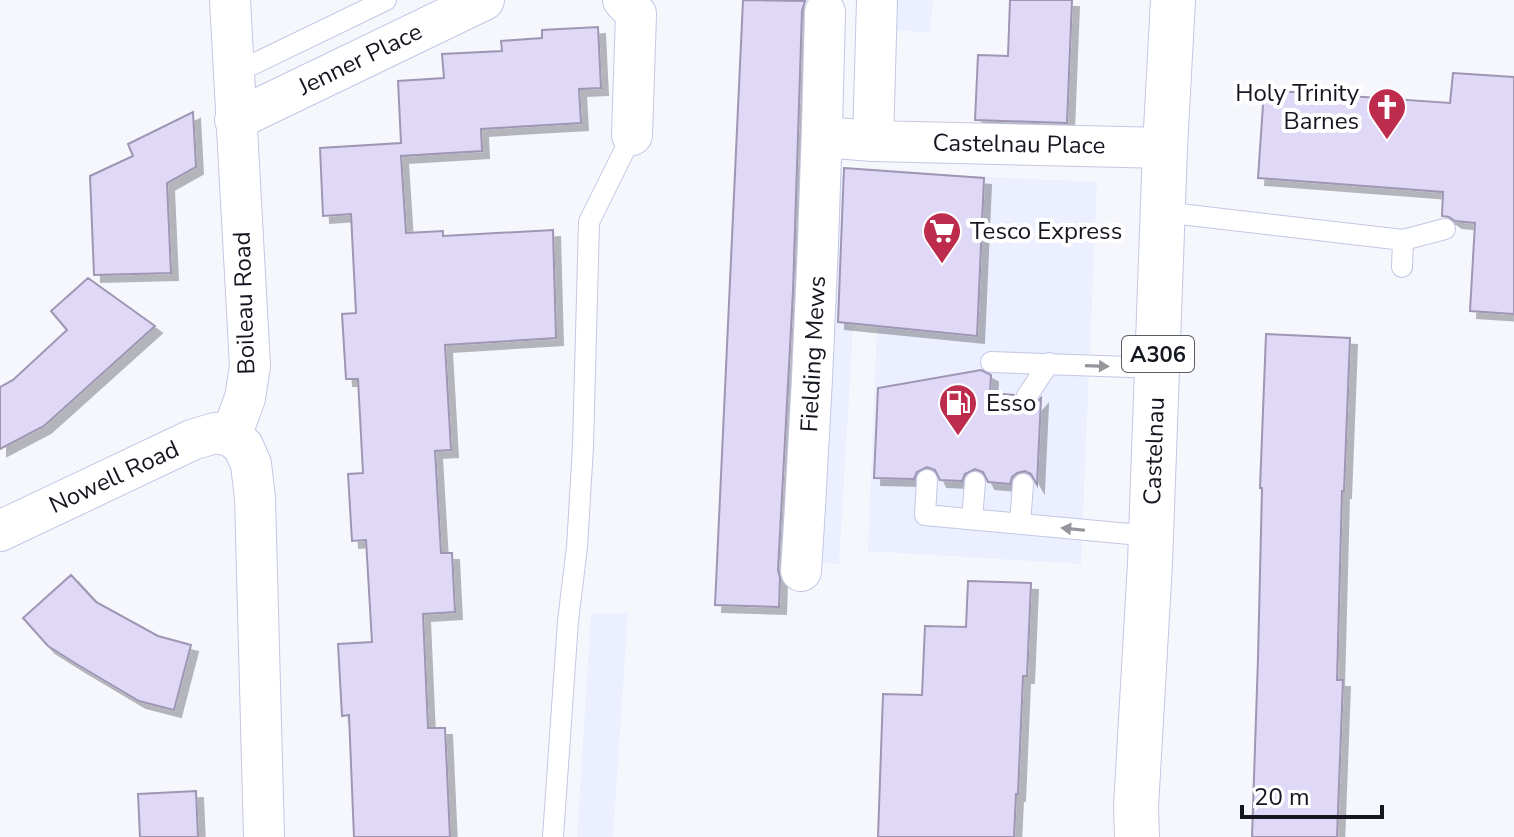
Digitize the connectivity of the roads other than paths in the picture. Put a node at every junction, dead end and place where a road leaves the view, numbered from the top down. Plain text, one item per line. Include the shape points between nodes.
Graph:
1 (230, 0) edge
2 (386, 0) edge
3 (484, 0) edge
4 (623, 0) edge
5 (877, 0) edge
6 (1173, 0) edge
7 (825, 12) dead end
8 (233, 74) junction
9 (235, 120) junction
10 (632, 135) joint
11 (848, 139) junction
12 (1165, 148) junction
13 (1163, 212) junction
14 (1445, 229) dead end
15 (1403, 240) junction
16 (1402, 267) dead end
17 (991, 362) dead end
18 (1049, 363) junction
19 (1158, 368) junction
20 (1027, 396) dead end
21 (231, 436) junction
22 (927, 480) dead end
23 (975, 482) dead end
24 (1023, 484) dead end
25 (972, 519) junction
26 (1020, 524) junction
27 (0, 531) edge
28 (1151, 536) junction
29 (801, 571) dead end
30 (1128, 827) edge
31 (264, 837) edge
32 (553, 837) edge

1 - 8 street, Boileau Road
2 - 8 lane
3 - 9 street, Jenner Place
4 - 10 street via 636,14
5 - 11 street
6 - 12 main road, Castelnau / A306
7 - 11 street, Fielding Mews
8 - 9 street, Boileau Road
9 - 21 street, Boileau Road via 250,366
10 - 32 lane via 589,222 583,446
11 - 12 street, Castelnau Place
11 - 29 street, Fielding Mews via 811,401
12 - 13 main road, Castelnau / A306
13 - 15 lane
13 - 19 main road, Castelnau / A306
14 - 15 lane
15 - 16 lane
17 - 18 lane
18 -> 19 lane
18 - 20 lane
19 - 28 main road, Castelnau / A306
21 - 27 street, Nowell Road via 215,433 192,440
21 - 31 street via 251,464 255,498
22 - 25 lane via 925,515
23 - 25 lane
24 - 26 lane
25 - 26 lane
28 -> 26 lane
28 - 30 main road, Castelnau / A306

